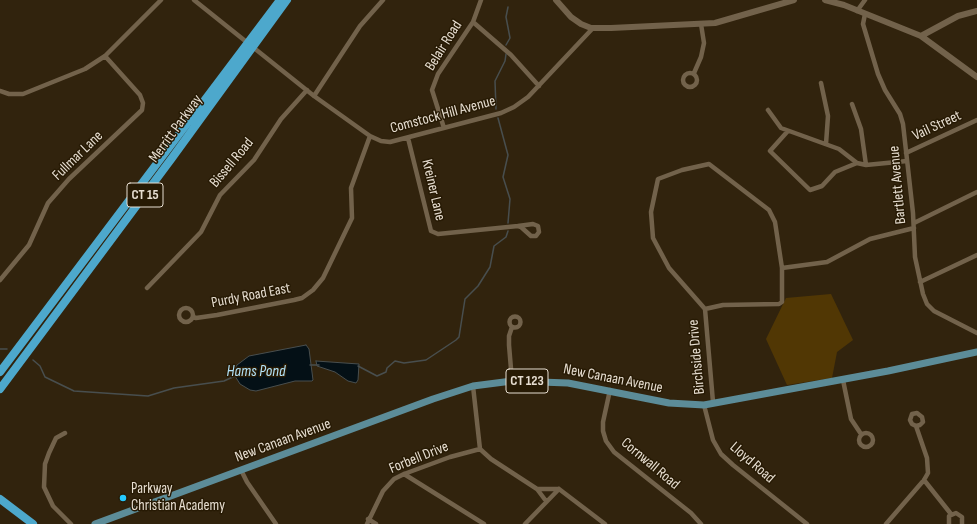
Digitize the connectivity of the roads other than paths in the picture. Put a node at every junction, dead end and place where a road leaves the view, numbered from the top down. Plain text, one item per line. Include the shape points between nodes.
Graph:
1 (161, 0) edge
2 (194, 0) edge
3 (280, 0) edge
4 (287, 0) edge
5 (382, 0) edge
6 (481, 0) edge
7 (556, 0) edge
8 (794, 0) edge
9 (825, 0) edge
10 (865, 0) edge
11 (857, 11) junction
12 (977, 11) edge
13 (865, 14) junction
14 (473, 22) junction
15 (701, 24) junction
16 (593, 28) junction
17 (921, 36) junction
18 (105, 56) junction
19 (694, 73) dead end
20 (977, 77) edge
21 (821, 83) dead end
22 (539, 86) junction
23 (307, 90) junction
24 (0, 91) edge
25 (314, 96) junction
26 (852, 104) dead end
27 (768, 110) dead end
28 (977, 120) edge
29 (444, 128) junction
30 (787, 132) junction
31 (370, 136) junction
32 (408, 138) junction
33 (826, 144) junction
34 (906, 153) junction
35 (907, 161) junction
36 (856, 163) junction
37 (866, 165) junction
38 (977, 192) edge
39 (914, 225) junction
40 (518, 226) dead end
41 (977, 255) edge
42 (782, 268) junction
43 (0, 280) edge
44 (920, 282) junction
45 (147, 288) dead end
46 (705, 309) junction
47 (193, 317) dead end
48 (512, 327) dead end
49 (977, 332) edge
50 (977, 352) edge
51 (0, 372) edge
52 (843, 380) junction
53 (512, 381) junction
54 (473, 386) junction
55 (0, 388) edge
56 (610, 390) junction
57 (714, 402) junction
58 (704, 405) junction
59 (916, 426) dead end
60 (65, 433) dead end
61 (861, 434) dead end
62 (480, 449) junction
63 (241, 470) junction
64 (404, 474) junction
65 (924, 480) junction
66 (537, 489) junction
67 (559, 489) junction
68 (0, 499) edge
69 (546, 501) junction
70 (951, 514) junction
71 (367, 521) edge
72 (33, 524) edge
73 (70, 524) edge
74 (95, 524) edge
75 (276, 524) edge
76 (376, 524) edge
77 (484, 524) edge
78 (525, 524) edge
79 (605, 524) edge
80 (701, 524) edge
81 (807, 524) edge
82 (886, 524) edge
83 (949, 524) edge
84 (962, 524) edge

1 - 18 street
2 - 23 street, Comstock Hill Avenue
3 - 51 highway, Merritt Parkway / CT 15
4 - 55 highway, Merritt Parkway / CT 15
5 - 25 street via 360,26
6 - 14 street, Belair Road
7 - 16 street via 574,20
8 - 15 street via 724,21
9 - 11 street
10 - 11 street
11 - 13 street
12 - 17 street via 958,16
13 - 17 street
13 - 34 street, Bartlett Avenue via 863,24 878,74 902,119
14 - 22 street via 511,55
14 - 29 street, Belair Road via 438,74 432,90
15 - 16 street
15 - 19 street via 704,43 702,57
16 - 22 street, Comstock Hill Avenue
17 - 20 street
18 - 24 street via 85,69 23,94
18 - 43 street, Fullmar Lane via 140,95 142,110 69,179 48,203 30,245
21 - 33 street via 828,116
22 - 29 street, Comstock Hill Avenue via 521,103 508,110
23 - 25 street, Comstock Hill Avenue
23 - 45 street, Bissell Road via 281,119 254,160 220,195 201,232
25 - 31 street, Comstock Hill Avenue
26 - 37 street via 861,129
27 - 30 street
28 - 34 street, Vail Street
29 - 32 street, Comstock Hill Avenue
30 - 33 street
30 - 36 street via 770,151 810,190 822,186 835,172
31 - 32 street, Comstock Hill Avenue via 390,142
31 - 47 street, Purdy Road East via 351,188 352,218 323,278 313,290 294,300 217,315
32 - 40 street, Kreiner Lane via 430,230 438,234
33 - 36 street via 839,149
34 - 35 street, Bartlett Avenue
35 - 37 street
35 - 39 street, Bartlett Avenue
36 - 37 street
38 - 39 street
39 - 42 street via 870,239 827,262
39 - 44 street, Bartlett Avenue via 915,257
41 - 44 street
42 - 46 street, Birchside Drive via 782,302 779,304 723,305
42 - 46 street, Birchside Drive via 775,222 769,210 709,164 658,179 651,212 653,238 669,268
44 - 49 street, Bartlett Avenue via 926,302 934,311
46 - 57 street, Birchside Drive
48 - 53 street via 508,345
50 - 52 main road, New Canaan Avenue / CT 123
52 - 57 main road, New Canaan Avenue / CT 123
52 - 61 street via 851,419
53 - 54 main road, New Canaan Avenue / CT 123
53 - 56 main road, New Canaan Avenue / CT 123 via 568,382
54 - 62 street
54 - 63 main road, New Canaan Avenue / CT 123
56 - 58 main road, New Canaan Avenue / CT 123 via 669,403
56 - 80 street, Cornwall Road via 603,431 614,452 691,513
57 - 58 main road, New Canaan Avenue / CT 123
58 - 81 street, Lloyd Road via 713,440 721,454
59 - 65 street via 928,467
60 - 73 street via 56,438 49,453 45,464 44,487 53,506
62 - 64 street, Forbell Drive
62 - 66 street
63 - 74 main road, New Canaan Avenue / CT 123
63 - 75 street
64 - 71 street, Forbell Drive via 388,484
64 - 77 street
65 - 70 street
65 - 82 street
66 - 67 street
66 - 69 street
67 - 69 street
67 - 79 street
68 - 72 highway
69 - 78 street
70 - 83 street via 948,518
70 - 84 street via 960,515
71 - 76 street

